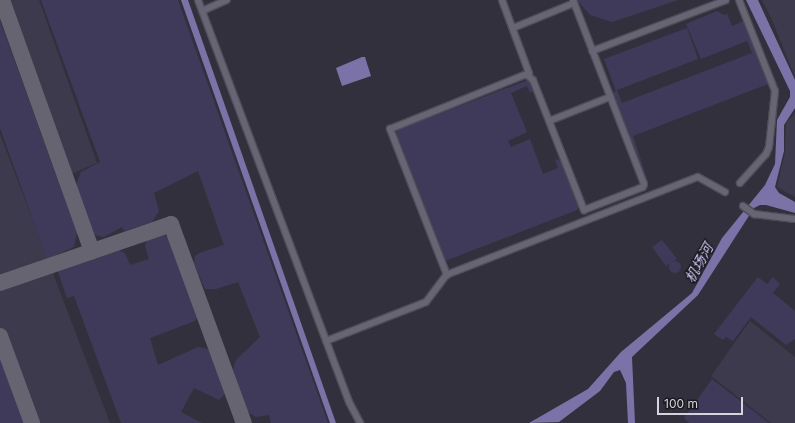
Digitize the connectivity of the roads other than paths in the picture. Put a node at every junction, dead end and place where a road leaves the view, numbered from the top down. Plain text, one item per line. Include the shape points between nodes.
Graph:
1 (198, 0) edge
2 (227, 0) edge
3 (502, 0) edge
4 (726, 0) edge
5 (739, 0) edge
6 (573, 2) edge
7 (202, 11) junction
8 (513, 28) junction
9 (592, 51) junction
10 (527, 75) junction
11 (610, 97) junction
12 (549, 121) junction
13 (740, 183) dead end
14 (725, 192) dead end
15 (743, 206) dead end
16 (795, 219) edge
17 (447, 275) junction
18 (326, 341) junction
19 (360, 423) edge

1 - 7 street
2 - 7 street
3 - 8 street
4 - 9 street
5 - 13 street via 775,91 769,147 766,154
6 - 8 street
6 - 9 street
7 - 18 street
8 - 10 street via 530,71
9 - 11 street
10 - 12 street via 533,80
10 - 17 street via 390,129
11 - 12 street
11 - 12 street via 644,184 640,189 588,211 582,206
14 - 17 street via 698,177
15 - 16 street via 754,214
17 - 18 street via 426,302
18 - 19 street via 349,402

